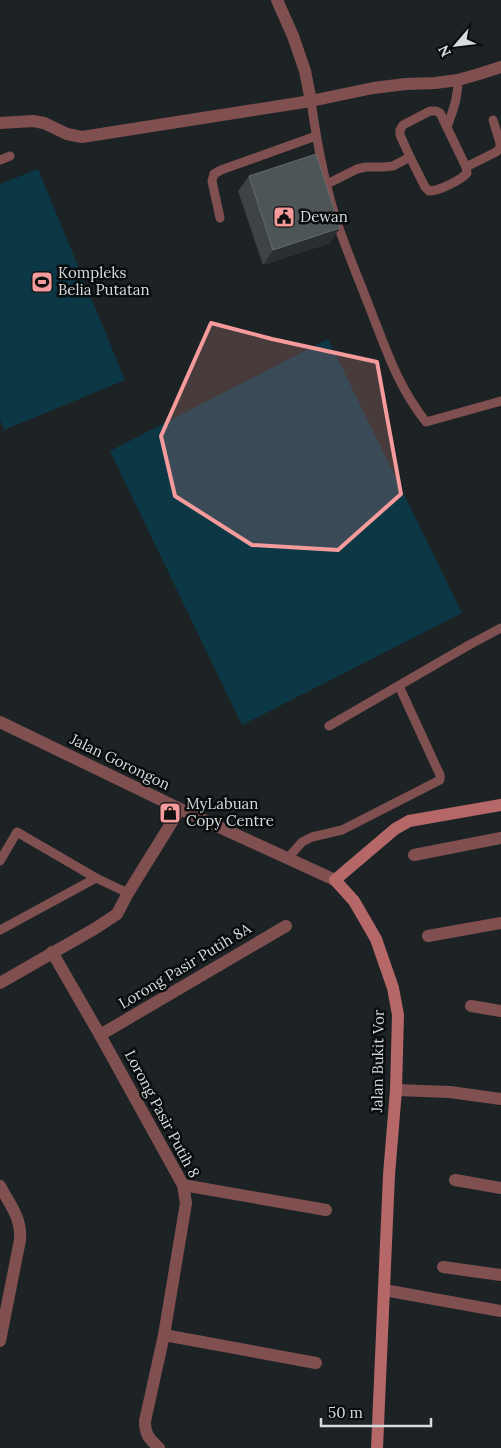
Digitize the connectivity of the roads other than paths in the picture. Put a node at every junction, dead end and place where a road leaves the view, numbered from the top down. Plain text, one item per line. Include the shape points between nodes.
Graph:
1 (277, 0) edge
2 (501, 67) edge
3 (458, 80) junction
4 (311, 101) junction
5 (492, 120) dead end
6 (0, 123) edge
7 (447, 127) junction
8 (316, 136) junction
9 (10, 156) dead end
10 (410, 157) junction
11 (0, 160) edge
12 (466, 167) junction
13 (327, 184) junction
14 (220, 218) dead end
15 (501, 401) edge
16 (501, 628) edge
17 (398, 686) junction
18 (0, 722) edge
19 (328, 726) dead end
20 (501, 805) edge
21 (180, 809) junction
22 (501, 838) edge
23 (414, 856) dead end
24 (288, 858) junction
25 (0, 861) edge
26 (96, 878) junction
27 (335, 880) junction
28 (128, 893) junction
29 (501, 923) edge
30 (286, 926) dead end
31 (0, 930) edge
32 (428, 936) dead end
33 (52, 952) junction
34 (0, 983) edge
35 (471, 1006) dead end
36 (501, 1010) edge
37 (100, 1035) junction
38 (396, 1090) junction
39 (501, 1099) edge
40 (455, 1180) dead end
41 (184, 1184) junction
42 (0, 1186) edge
43 (501, 1188) edge
44 (326, 1210) dead end
45 (443, 1267) dead end
46 (501, 1275) edge
47 (384, 1290) junction
48 (501, 1311) edge
49 (164, 1335) junction
50 (0, 1341) edge
51 (316, 1363) dead end
52 (159, 1448) edge
53 (377, 1448) edge

1 - 4 street via 306,71
2 - 3 street
3 - 4 street via 373,88
3 - 7 lane via 456,102
4 - 6 street via 82,137 33,121
4 - 8 lane
5 - 12 lane via 500,148
7 - 10 lane via 436,111 403,125 400,135
7 - 12 lane
8 - 13 lane
8 - 14 lane via 214,174 212,181
9 - 11 lane
10 - 12 lane via 429,191 436,191 464,177
10 - 13 lane via 392,166 357,169
13 - 15 lane via 339,227 389,358 404,390 426,422
16 - 17 lane
17 - 19 lane
17 - 24 lane via 440,780 342,830 302,842
18 - 21 street, Jalan Gorongon
20 - 27 street via 409,821
21 - 24 street, Jalan Gorongon
21 - 28 street
22 - 23 street
24 - 27 street, Jalan Gorongon
25 - 26 lane via 17,832
26 - 28 lane
26 - 31 lane
27 - 38 street, Jalan Bukit Vor via 354,901 376,940 393,988 398,1015
28 - 33 street via 117,914
29 - 32 street
30 - 37 street, Lorong Pasir Putih 8A
33 - 34 street
33 - 37 street, Lorong Pasir Putih 8
35 - 36 street
37 - 41 street, Lorong Pasir Putih 8
38 - 39 street via 450,1092
38 - 47 street, Jalan Bukit Vor
40 - 43 street
41 - 44 street
41 - 49 street, Lorong Pasir Putih 8 via 186,1203
42 - 50 street via 21,1229
45 - 46 street
47 - 48 street
47 - 53 street, Jalan Bukit Vor
49 - 51 street
49 - 52 street, Lorong Pasir Putih 8 via 145,1421 148,1438

